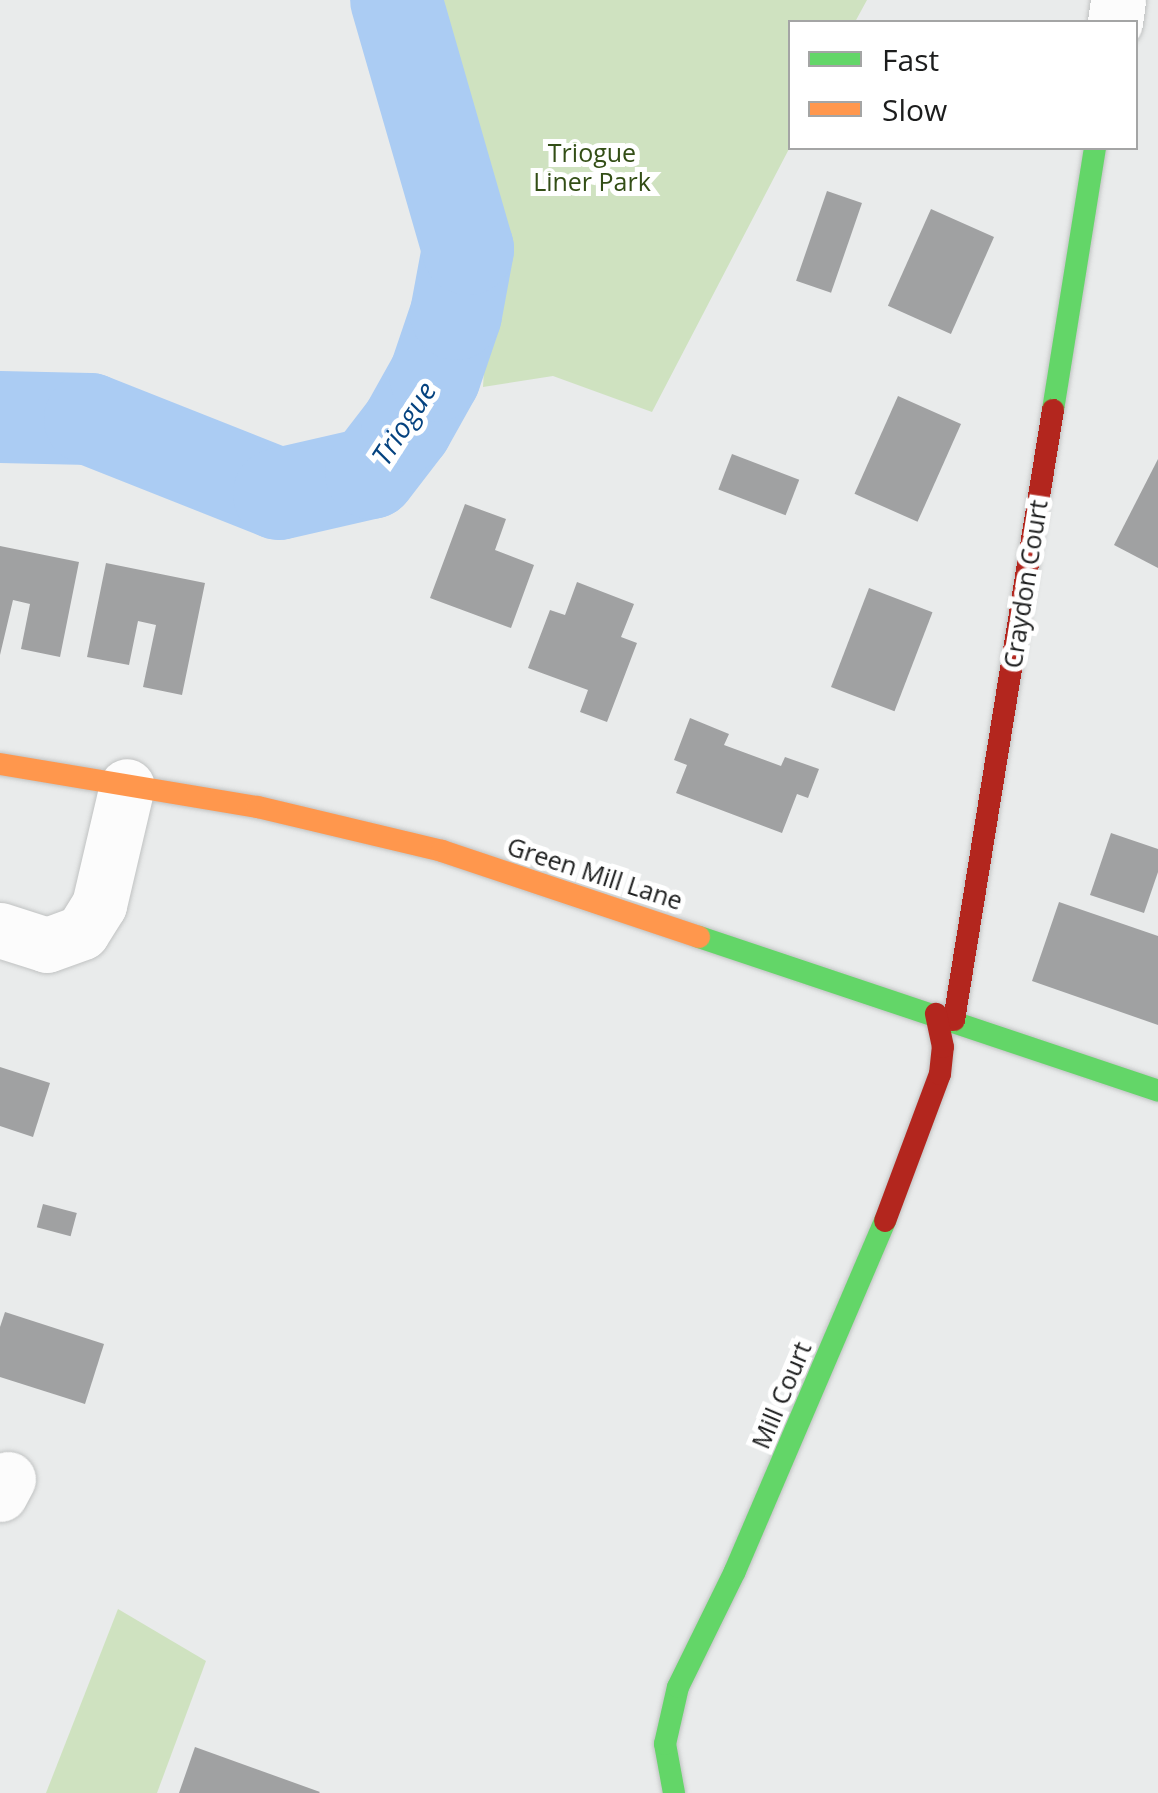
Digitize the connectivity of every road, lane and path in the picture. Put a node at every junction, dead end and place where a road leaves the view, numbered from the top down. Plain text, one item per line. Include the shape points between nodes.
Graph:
1 (1095, 150) edge
2 (0, 764) edge
3 (127, 786) junction
4 (0, 930) edge
5 (945, 1017) junction
6 (1158, 1092) edge
7 (674, 1793) edge

1 - 5 street, Craydon Court
2 - 3 street, Green Mill Lane
3 - 4 street via 99,905 82,932 46,945
3 - 5 street, Green Mill Lane via 287,813 442,851
5 - 6 street, Green Mill Lane
5 - 7 street, Mill Court via 940,1074 874,1250 678,1687 665,1744

